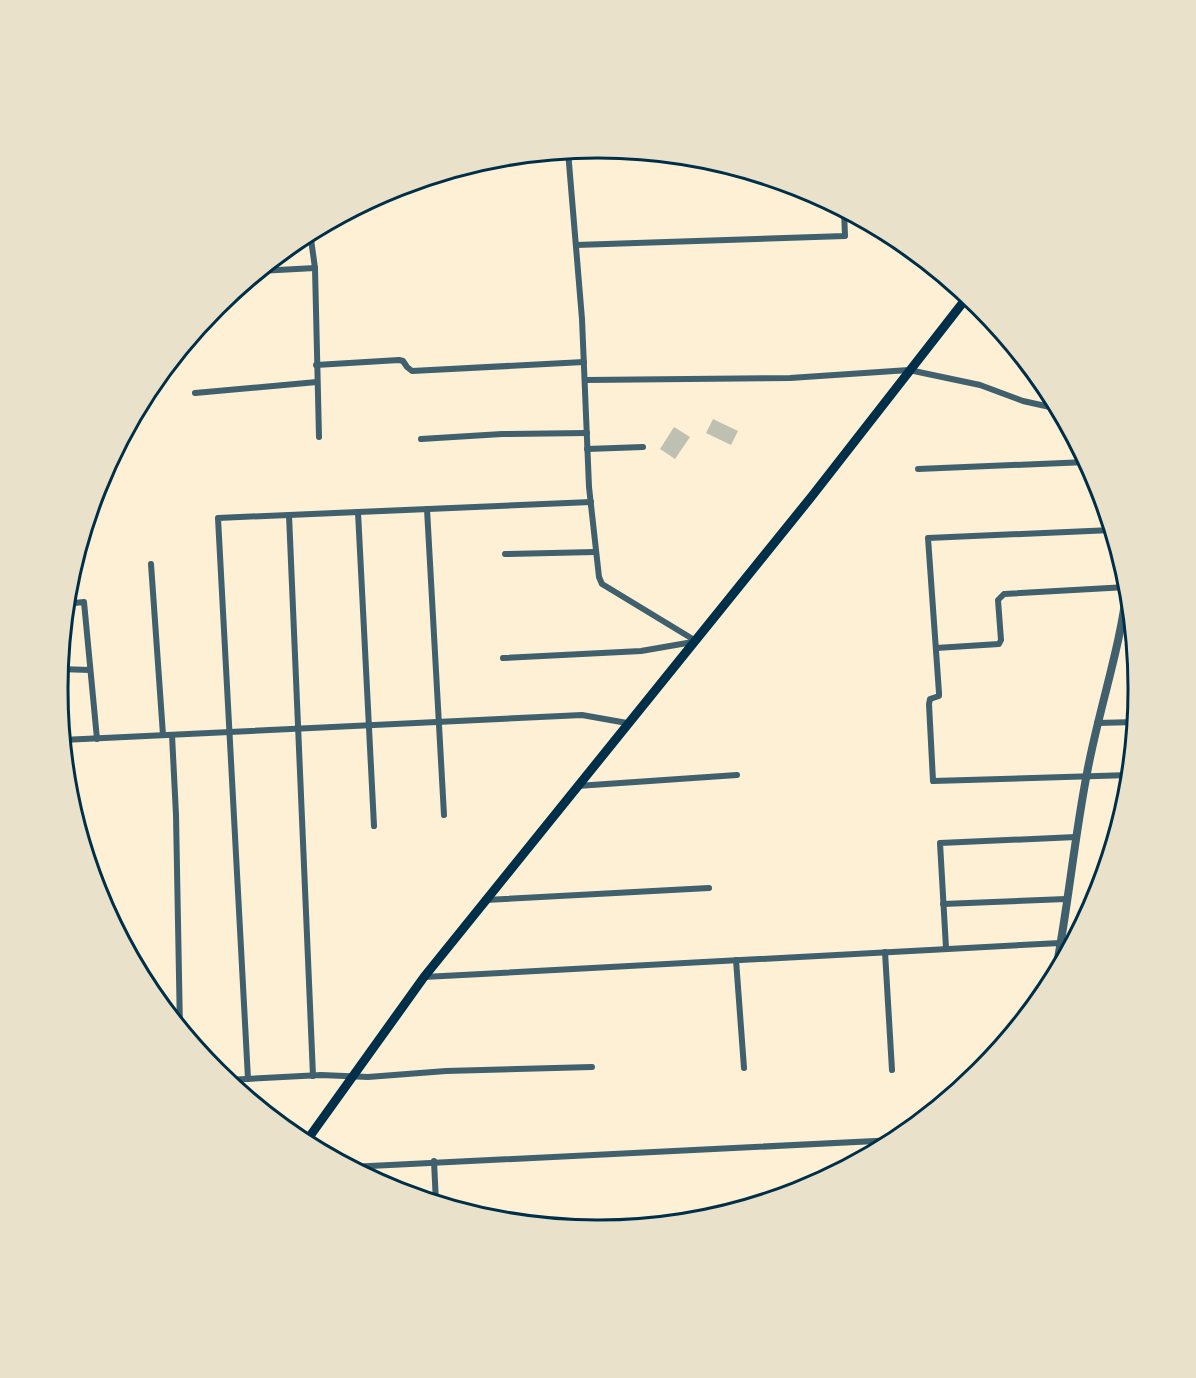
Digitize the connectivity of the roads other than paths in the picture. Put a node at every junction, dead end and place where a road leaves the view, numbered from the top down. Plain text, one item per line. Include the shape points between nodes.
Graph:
1 (569, 160) edge
2 (844, 219) edge
3 (312, 243) edge
4 (576, 245) junction
5 (315, 268) junction
6 (272, 270) edge
7 (962, 303) edge
8 (584, 362) junction
9 (316, 365) junction
10 (909, 370) junction
11 (585, 380) junction
12 (317, 382) junction
13 (195, 393) dead end
14 (1046, 406) edge
15 (587, 433) junction
16 (319, 437) dead end
17 (420, 439) dead end
18 (643, 447) dead end
19 (587, 449) junction
20 (1078, 462) edge
21 (918, 470) dead end
22 (591, 502) junction
23 (427, 509) junction
24 (358, 512) junction
25 (289, 515) junction
26 (1104, 530) edge
27 (595, 552) junction
28 (505, 554) dead end
29 (151, 564) dead end
30 (1118, 585) edge
31 (75, 603) edge
32 (1125, 627) edge
33 (696, 641) junction
34 (936, 648) junction
35 (503, 658) dead end
36 (69, 669) edge
37 (90, 670) junction
38 (439, 722) junction
39 (1127, 722) edge
40 (627, 723) junction
41 (1097, 723) junction
42 (369, 726) junction
43 (298, 729) junction
44 (229, 732) junction
45 (163, 735) junction
46 (172, 735) junction
47 (97, 739) junction
48 (70, 740) edge
49 (737, 775) dead end
50 (1121, 775) edge
51 (1086, 776) junction
52 (577, 786) junction
53 (444, 815) dead end
54 (374, 826) dead end
55 (1076, 837) junction
56 (709, 888) dead end
57 (1066, 899) junction
58 (485, 900) junction
59 (943, 904) junction
60 (1060, 943) junction
61 (946, 948) junction
62 (1060, 949) edge
63 (885, 952) junction
64 (736, 960) junction
65 (424, 977) junction
66 (180, 1015) edge
67 (592, 1067) dead end
68 (744, 1068) dead end
69 (892, 1070) dead end
70 (313, 1076) junction
71 (351, 1077) junction
72 (239, 1079) edge
73 (248, 1079) junction
74 (310, 1134) edge
75 (875, 1141) edge
76 (434, 1161) junction
77 (365, 1166) edge
78 (436, 1194) edge

1 - 4 street
2 - 4 street via 845,236
3 - 5 street
4 - 8 street
5 - 6 street
5 - 9 street
7 - 10 main road
8 - 9 street via 412,370 399,360
8 - 11 street
9 - 12 street
10 - 11 street via 790,378
10 - 14 street via 980,385
10 - 33 main road
11 - 15 street
12 - 13 street
12 - 16 street
15 - 17 street
15 - 19 street
18 - 19 street
19 - 22 street
20 - 21 street
22 - 23 street
22 - 27 street
23 - 24 street
23 - 38 street
24 - 25 street
24 - 42 street
25 - 43 street
25 - 44 street via 218,518
26 - 34 street via 928,538
27 - 28 street
27 - 33 street via 602,584
29 - 45 street
30 - 34 street via 1004,594 998,600 999,644
31 - 37 street via 84,602
32 - 41 street
33 - 35 street via 641,651
33 - 40 main road
34 - 51 street via 939,696 930,699 929,704 933,781
36 - 37 street
37 - 47 street
38 - 40 street via 582,715
38 - 42 street
38 - 53 street
39 - 41 street
40 - 52 main road
41 - 51 street
42 - 43 street
42 - 54 street
43 - 44 street
43 - 70 street
44 - 46 street
44 - 73 street
45 - 46 street
45 - 47 street
46 - 66 street
47 - 48 street
49 - 52 street
50 - 51 street
51 - 55 street
52 - 58 main road
55 - 57 street
55 - 59 street via 940,843
56 - 58 street
57 - 59 street
57 - 60 street
58 - 65 main road
59 - 61 street
60 - 61 street
60 - 62 street
61 - 63 street
63 - 64 street
63 - 69 street
64 - 65 street
64 - 68 street
65 - 71 main road
67 - 71 street
70 - 71 street
70 - 73 street
71 - 74 main road
72 - 73 street
75 - 76 street
76 - 77 street
76 - 78 street

